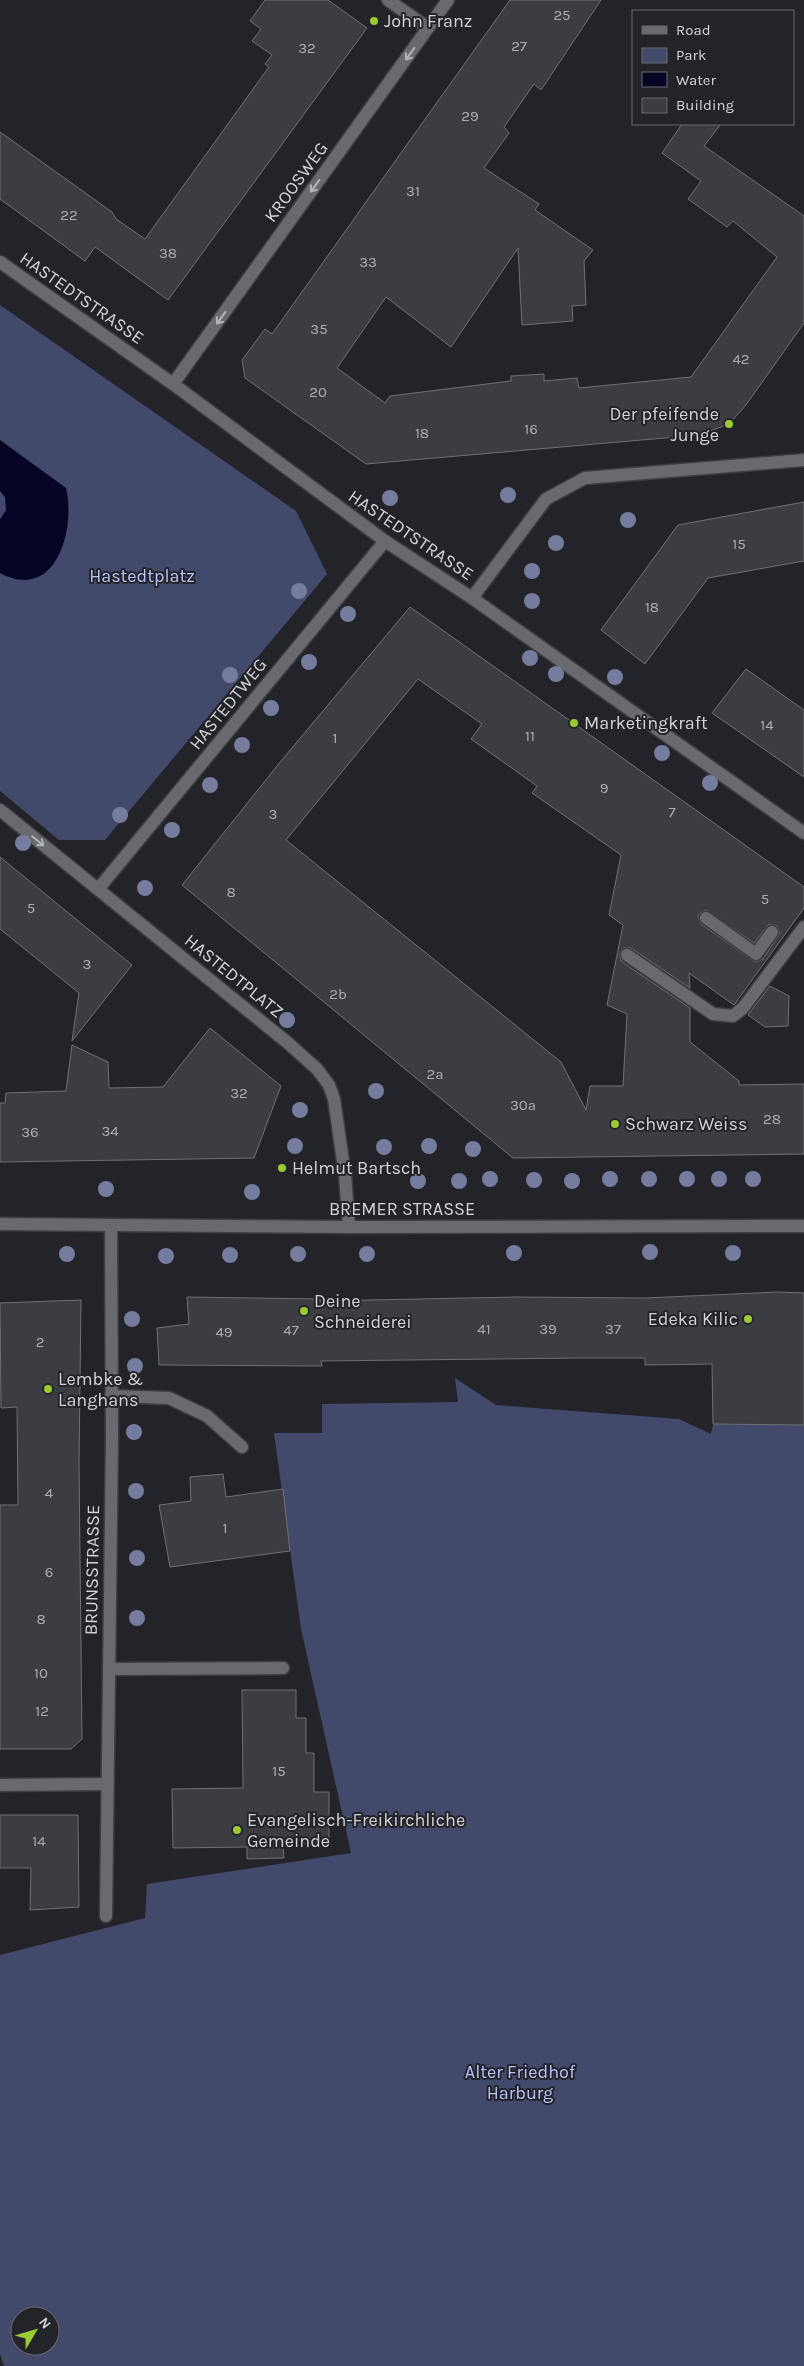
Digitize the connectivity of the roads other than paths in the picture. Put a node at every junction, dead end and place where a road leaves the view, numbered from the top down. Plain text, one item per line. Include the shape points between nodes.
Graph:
1 (388, 0) edge
2 (448, 0) edge
3 (428, 28) junction
4 (0, 262) edge
5 (173, 384) junction
6 (804, 460) edge
7 (385, 541) junction
8 (472, 598) junction
9 (0, 810) edge
10 (804, 834) edge
11 (99, 888) junction
12 (706, 918) dead end
13 (804, 926) edge
14 (772, 932) dead end
15 (627, 955) dead end
16 (0, 1224) edge
17 (111, 1225) junction
18 (804, 1226) edge
19 (349, 1227) junction
20 (111, 1396) junction
21 (242, 1447) dead end
22 (283, 1668) dead end
23 (109, 1669) junction
24 (107, 1784) junction
25 (0, 1785) edge
26 (106, 1916) dead end

1 - 3 street
2 - 3 street, KROOSWEG
3 -> 5 street, KROOSWEG
4 - 5 street, HASTEDTSTRASSE
5 - 7 street, HASTEDTSTRASSE
6 - 8 street via 585,478 546,498
7 - 8 street, HASTEDTSTRASSE
7 - 11 street, HASTEDTWEG
8 - 10 street, HASTEDTSTRASSE
9 -> 11 street, HASTEDTPLATZ
11 - 19 street, HASTEDTPLATZ via 318,1069 334,1099
12 - 14 street via 756,954
13 - 15 street via 743,1008 733,1016 713,1014
16 - 17 street, BREMER STRASSE
17 - 19 street, BREMER STRASSE
17 - 20 street, BRUNSSTRASSE
18 - 19 street, BREMER STRASSE
20 - 21 street via 169,1398 207,1416
20 - 23 street, BRUNSSTRASSE
22 - 23 street
23 - 24 street, BRUNSSTRASSE
24 - 25 street
24 - 26 street, BRUNSSTRASSE

